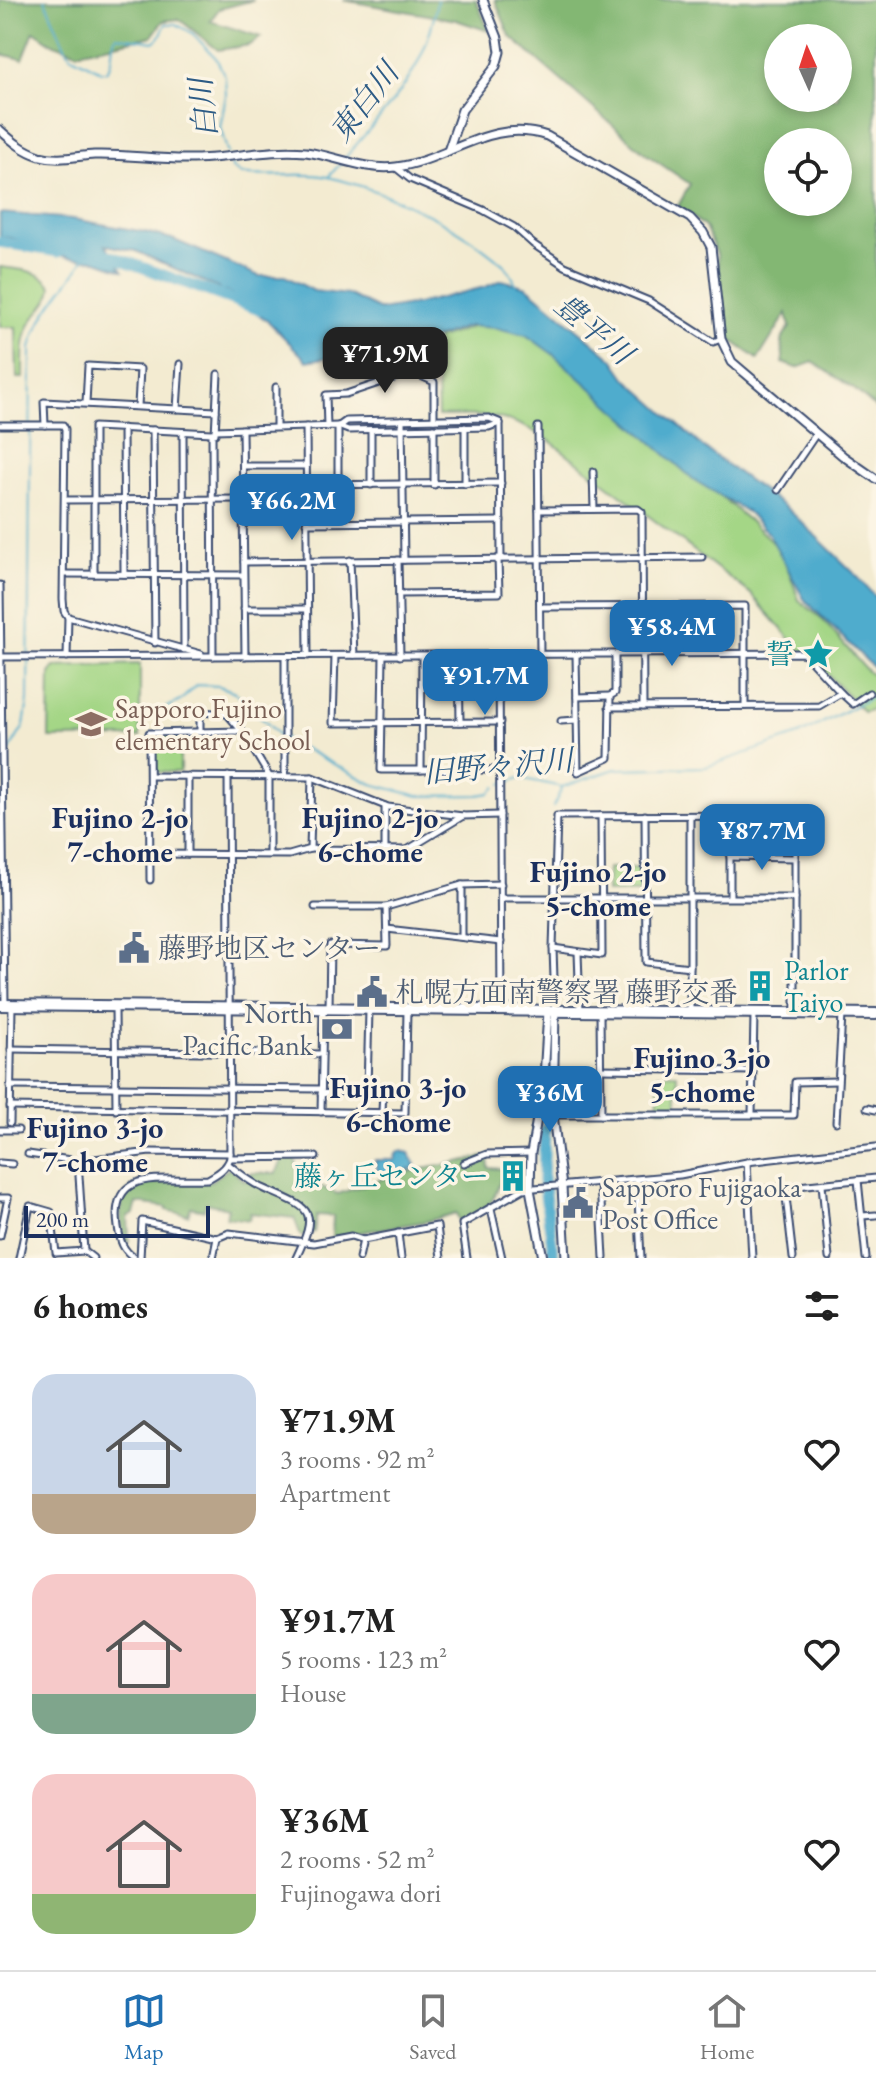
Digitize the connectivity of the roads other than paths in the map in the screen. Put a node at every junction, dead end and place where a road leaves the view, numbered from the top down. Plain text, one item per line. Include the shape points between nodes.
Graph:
1 (483, 0) edge
2 (0, 130) edge
3 (448, 151) junction
4 (395, 167) junction
5 (721, 339) junction
6 (180, 364) dead end
7 (218, 374) dead end
8 (276, 387) dead end
9 (86, 403) junction
10 (138, 406) junction
11 (177, 409) junction
12 (216, 411) junction
13 (434, 419) junction
14 (402, 420) junction
15 (500, 423) junction
16 (0, 425) edge
17 (42, 425) junction
18 (338, 426) junction
19 (276, 427) junction
20 (306, 427) junction
21 (327, 427) junction
22 (465, 427) junction
23 (538, 427) dead end
24 (123, 428) junction
25 (434, 428) junction
26 (242, 429) junction
27 (402, 429) junction
28 (153, 430) junction
29 (371, 430) junction
30 (183, 432) junction
31 (214, 432) junction
32 (816, 433) junction
33 (243, 466) junction
34 (306, 466) junction
35 (593, 472) dead end
36 (876, 479) edge
37 (501, 483) junction
38 (465, 484) junction
39 (306, 485) junction
40 (338, 485) junction
41 (371, 485) junction
42 (402, 485) junction
43 (434, 485) junction
44 (778, 490) dead end
45 (94, 499) junction
46 (125, 499) junction
47 (153, 499) junction
48 (183, 499) junction
49 (212, 499) junction
50 (242, 499) junction
51 (65, 500) junction
52 (594, 509) junction
53 (539, 510) junction
54 (306, 513) junction
55 (242, 514) junction
56 (501, 521) junction
57 (306, 523) junction
58 (403, 523) junction
59 (702, 557) dead end
60 (500, 558) junction
61 (540, 558) junction
62 (642, 558) junction
63 (350, 560) junction
64 (401, 560) junction
65 (307, 561) junction
66 (244, 562) junction
67 (64, 574) junction
68 (94, 574) junction
69 (124, 574) junction
70 (154, 574) junction
71 (184, 574) junction
72 (213, 575) junction
73 (244, 575) junction
74 (0, 585) edge
75 (399, 594) junction
76 (643, 606) junction
77 (540, 607) junction
78 (244, 609) junction
79 (307, 609) junction
80 (68, 617) junction
81 (155, 643) junction
82 (184, 650) junction
83 (745, 653) junction
84 (643, 654) junction
85 (540, 655) junction
86 (576, 655) junction
87 (615, 655) junction
88 (213, 656) junction
89 (245, 656) junction
90 (308, 656) junction
91 (335, 656) junction
92 (354, 656) junction
93 (383, 656) junction
94 (400, 656) junction
95 (422, 656) junction
96 (459, 656) junction
97 (499, 656) junction
98 (0, 657) edge
99 (67, 657) junction
100 (285, 657) junction
101 (841, 693) junction
102 (869, 693) dead end
103 (610, 696) junction
104 (577, 697) junction
105 (745, 706) junction
106 (609, 707) junction
107 (643, 707) junction
108 (577, 720) junction
109 (561, 721) dead end
110 (421, 722) junction
111 (460, 722) junction
112 (500, 722) junction
113 (382, 723) junction
114 (242, 731) junction
115 (200, 732) junction
116 (1, 735) edge
117 (421, 770) junction
118 (500, 770) junction
119 (150, 776) junction
120 (188, 776) junction
121 (228, 776) junction
122 (269, 776) junction
123 (285, 776) junction
124 (312, 777) junction
125 (385, 806) junction
126 (500, 815) junction
127 (645, 815) junction
128 (463, 816) junction
129 (601, 816) junction
130 (690, 816) junction
131 (730, 816) junction
132 (310, 849) junction
133 (1, 850) edge
134 (385, 850) junction
135 (150, 854) junction
136 (188, 854) junction
137 (229, 854) junction
138 (269, 854) junction
139 (730, 857) junction
140 (795, 858) junction
141 (150, 880) dead end
142 (501, 884) junction
143 (462, 885) junction
144 (730, 897) junction
145 (501, 898) junction
146 (555, 898) junction
147 (602, 898) junction
148 (645, 898) junction
149 (691, 898) junction
150 (795, 898) junction
151 (315, 907) dead end
152 (386, 907) junction
153 (387, 929) junction
154 (462, 937) junction
155 (501, 942) junction
156 (553, 948) junction
157 (578, 952) junction
158 (690, 967) junction
159 (2, 975) edge
160 (6, 1005) edge
161 (115, 1006) junction
162 (230, 1007) junction
163 (326, 1009) junction
164 (369, 1009) junction
165 (407, 1010) junction
166 (501, 1011) junction
167 (552, 1011) junction
168 (580, 1011) junction
169 (600, 1012) junction
170 (690, 1013) junction
171 (754, 1014) junction
172 (795, 1014) junction
173 (842, 1014) junction
174 (876, 1014) edge
175 (11, 1049) junction
176 (116, 1050) junction
177 (230, 1052) junction
178 (322, 1054) junction
179 (600, 1069) junction
180 (753, 1071) junction
181 (837, 1081) junction
182 (10, 1086) junction
183 (116, 1087) junction
184 (231, 1089) junction
185 (367, 1089) junction
186 (321, 1092) junction
187 (10, 1107) junction
188 (867, 1108) dead end
189 (116, 1110) junction
190 (876, 1110) edge
191 (231, 1111) junction
192 (321, 1112) junction
193 (382, 1112) junction
194 (752, 1114) junction
195 (553, 1115) junction
196 (601, 1115) junction
197 (836, 1122) dead end
198 (10, 1123) dead end
199 (0, 1130) edge
200 (18, 1130) dead end
201 (876, 1147) edge
202 (531, 1153) junction
203 (28, 1154) dead end
204 (316, 1157) dead end
205 (229, 1158) junction
206 (78, 1161) junction
207 (747, 1162) junction
208 (0, 1163) edge
209 (464, 1163) dead end
210 (12, 1164) dead end
211 (876, 1178) edge
212 (637, 1180) junction
213 (858, 1180) junction
214 (600, 1183) junction
215 (822, 1184) junction
216 (559, 1187) junction
217 (785, 1188) junction
218 (532, 1189) junction
219 (748, 1191) junction
220 (0, 1198) edge
221 (491, 1209) junction
222 (876, 1215) edge
223 (862, 1216) junction
224 (398, 1233) junction
225 (0, 1234) edge
226 (217, 1238) junction
227 (363, 1240) junction
228 (304, 1241) junction
229 (84, 1251) junction
230 (19, 1258) edge
231 (93, 1258) edge
232 (138, 1258) edge
233 (213, 1258) edge
234 (296, 1258) edge
235 (359, 1258) edge
236 (401, 1258) edge
237 (441, 1258) edge
238 (467, 1258) edge
239 (502, 1258) edge
240 (543, 1258) edge
241 (566, 1258) edge
242 (604, 1258) edge
243 (641, 1258) edge
244 (752, 1258) edge
245 (793, 1258) edge
246 (829, 1258) edge
247 (866, 1258) edge

1 - 3 street via 500,52 496,66 462,110
2 - 4 street via 42,157 184,159 294,152
3 - 4 street
3 - 5 street via 508,130 531,131 690,218 711,247
4 - 5 street via 514,227 565,266 649,301 713,342
5 - 32 street via 732,362
6 - 11 street
7 - 12 street
8 - 19 street
9 - 10 street
9 - 10 street via 88,366 127,368 140,369
9 - 17 street via 44,402
10 - 11 street
11 - 12 street
12 - 31 street
13 - 14 street
13 - 15 street via 489,418
13 - 21 street via 434,382 412,372 346,394 326,395
14 - 18 street via 346,421
14 - 27 street
15 - 22 street
15 - 37 street
16 - 17 street
17 - 51 street via 65,429
18 - 21 street
18 - 29 street
18 - 40 street
19 - 20 street
19 - 26 street
20 - 21 street
20 - 34 street
22 - 25 street
22 - 38 street
23 - 53 street
24 - 28 street
24 - 45 street via 94,427
24 - 46 street
25 - 27 street
25 - 43 street
26 - 31 street
26 - 33 street
27 - 29 street
27 - 42 street
28 - 30 street
28 - 47 street
29 - 41 street
30 - 31 street
30 - 48 street
31 - 49 street
32 - 36 street
32 - 44 street
33 - 34 street
33 - 50 street
34 - 39 street
35 - 52 street
37 - 38 street
37 - 56 street
38 - 43 street
39 - 40 street
39 - 54 street
40 - 41 street
41 - 42 street
42 - 43 street
42 - 58 street
45 - 46 street
45 - 51 street
45 - 68 street
46 - 47 street
46 - 69 street
47 - 48 street
47 - 70 street
48 - 49 street
48 - 71 street
49 - 50 street
49 - 72 street
50 - 55 street
51 - 67 street
52 - 53 street
52 - 62 street via 642,512
53 - 61 street
54 - 55 street
54 - 57 street
55 - 66 street
56 - 58 street
56 - 60 street
57 - 58 street
57 - 65 street
58 - 64 street
59 - 62 street
60 - 61 street
60 - 64 street
60 - 75 street via 499,593
61 - 62 street
61 - 77 street
62 - 76 street
63 - 64 street
63 - 65 street
63 - 92 street
64 - 75 street
65 - 66 street
65 - 79 street
66 - 73 street
67 - 68 street
67 - 80 street
68 - 69 street
69 - 70 street
70 - 71 street
70 - 81 street
71 - 72 street
71 - 82 street
72 - 73 street
72 - 88 street
73 - 78 street
74 - 98 street
75 - 94 street
76 - 77 street
76 - 83 street via 745,606
76 - 84 street
77 - 85 street
78 - 79 street
78 - 89 street
79 - 90 street
80 - 81 street
80 - 99 street
81 - 82 street
82 - 88 street
83 - 84 street
83 - 101 street via 804,653
83 - 105 street
84 - 87 street
84 - 107 street
85 - 86 street
85 - 97 street
86 - 87 street
86 - 104 street
87 - 103 street via 615,693
88 - 89 street
88 - 99 street
89 - 100 street
90 - 91 street
90 - 100 street
91 - 92 street
91 - 113 street via 333,723
92 - 93 street
93 - 94 street
93 - 113 street
94 - 95 street
95 - 96 street
95 - 110 street
96 - 97 street
96 - 111 street
97 - 112 street
98 - 99 street
98 - 116 street
100 - 123 street
101 - 102 street via 853,704
101 - 105 street via 819,706
103 - 104 street
103 - 106 street
104 - 108 street
105 - 107 street
106 - 107 street
106 - 108 street via 609,758 578,772
108 - 109 street
110 - 111 street
110 - 113 street
110 - 117 street
111 - 112 street
112 - 118 street
113 - 117 street via 381,770
114 - 115 street
114 - 115 street via 222,712 200,712
114 - 122 street
115 - 119 street via 149,733
116 - 133 street
117 - 118 street
118 - 126 street
119 - 120 street
119 - 135 street
120 - 121 street
120 - 136 street
121 - 122 street
121 - 137 street
122 - 123 street
122 - 138 street
123 - 124 street
124 - 125 street
124 - 132 street
125 - 128 street
125 - 134 street
126 - 128 street
126 - 142 street
127 - 129 street
127 - 130 street
127 - 148 street
128 - 134 street via 407,850
129 - 146 street via 557,816
129 - 147 street
130 - 131 street
130 - 149 street
131 - 139 street
131 - 140 street via 795,815
132 - 134 street
132 - 138 street
133 - 159 street
135 - 136 street
135 - 141 street
136 - 137 street
137 - 138 street
137 - 162 street
139 - 140 street
139 - 144 street
140 - 150 street
142 - 143 street
142 - 145 street
143 - 152 street
143 - 154 street
144 - 149 street
144 - 150 street
145 - 146 street
145 - 155 street
146 - 147 street
146 - 156 street
147 - 148 street
147 - 157 street via 602,955
148 - 149 street
148 - 158 street via 646,962
149 - 158 street
150 - 172 street
151 - 152 street
152 - 153 street
153 - 154 street
153 - 163 street via 387,946 330,945
154 - 155 street
155 - 166 street
156 - 157 street
156 - 167 street
157 - 168 street
158 - 170 street
159 - 160 street
160 - 161 highway
160 - 175 street
161 - 162 highway
161 - 176 street
162 - 163 highway
162 - 177 street
163 - 164 highway
163 - 178 street
164 - 165 highway
164 - 185 street
165 - 166 highway
165 - 193 street via 405,1113
166 - 167 highway
167 - 168 highway
167 - 195 street
167 - 202 street
168 - 169 highway
169 - 170 highway
169 - 179 street
170 - 171 highway
171 - 172 highway
171 - 180 street
172 - 173 highway
173 - 174 highway
173 - 181 street
175 - 176 street
175 - 182 street
176 - 177 street
176 - 183 street
177 - 178 street
177 - 184 street
178 - 186 street
179 - 180 street
179 - 196 street
180 - 194 street
181 - 194 street via 795,1082 794,1115
181 - 197 street
182 - 183 street
182 - 187 street
183 - 184 street
183 - 189 street
184 - 186 street
184 - 191 street
185 - 186 street
185 - 193 street via 383,1089
186 - 192 street
187 - 189 street
187 - 198 street
188 - 190 street
189 - 191 street
191 - 192 street
191 - 205 street
192 - 193 street
194 - 196 street
195 - 196 street
195 - 216 street
199 - 200 street
201 - 207 street
202 - 209 street via 487,1154
202 - 218 street
203 - 206 street
204 - 205 street
205 - 206 street via 150,1152
205 - 228 street via 251,1182 300,1203 309,1220
205 - 232 street via 208,1179 127,1186 117,1201 120,1242
206 - 229 street
207 - 212 street
207 - 219 street
208 - 210 street
211 - 213 street
212 - 214 street
212 - 243 street
213 - 215 street
213 - 223 street
214 - 216 street
214 - 242 street
215 - 217 street
215 - 246 street
216 - 218 street
216 - 241 street
217 - 219 street
217 - 245 street
218 - 221 street
218 - 240 street
219 - 244 street
220 - 225 street via 8,1198
221 - 238 street via 462,1224
221 - 239 street
222 - 223 street
223 - 247 street
224 - 227 street
224 - 236 street
224 - 237 street via 437,1226
226 - 228 street via 229,1233
226 - 232 street via 142,1221
226 - 233 street
227 - 228 street via 351,1236
227 - 235 street
228 - 234 street
229 - 230 street via 56,1253 51,1212 30,1206
229 - 231 street

